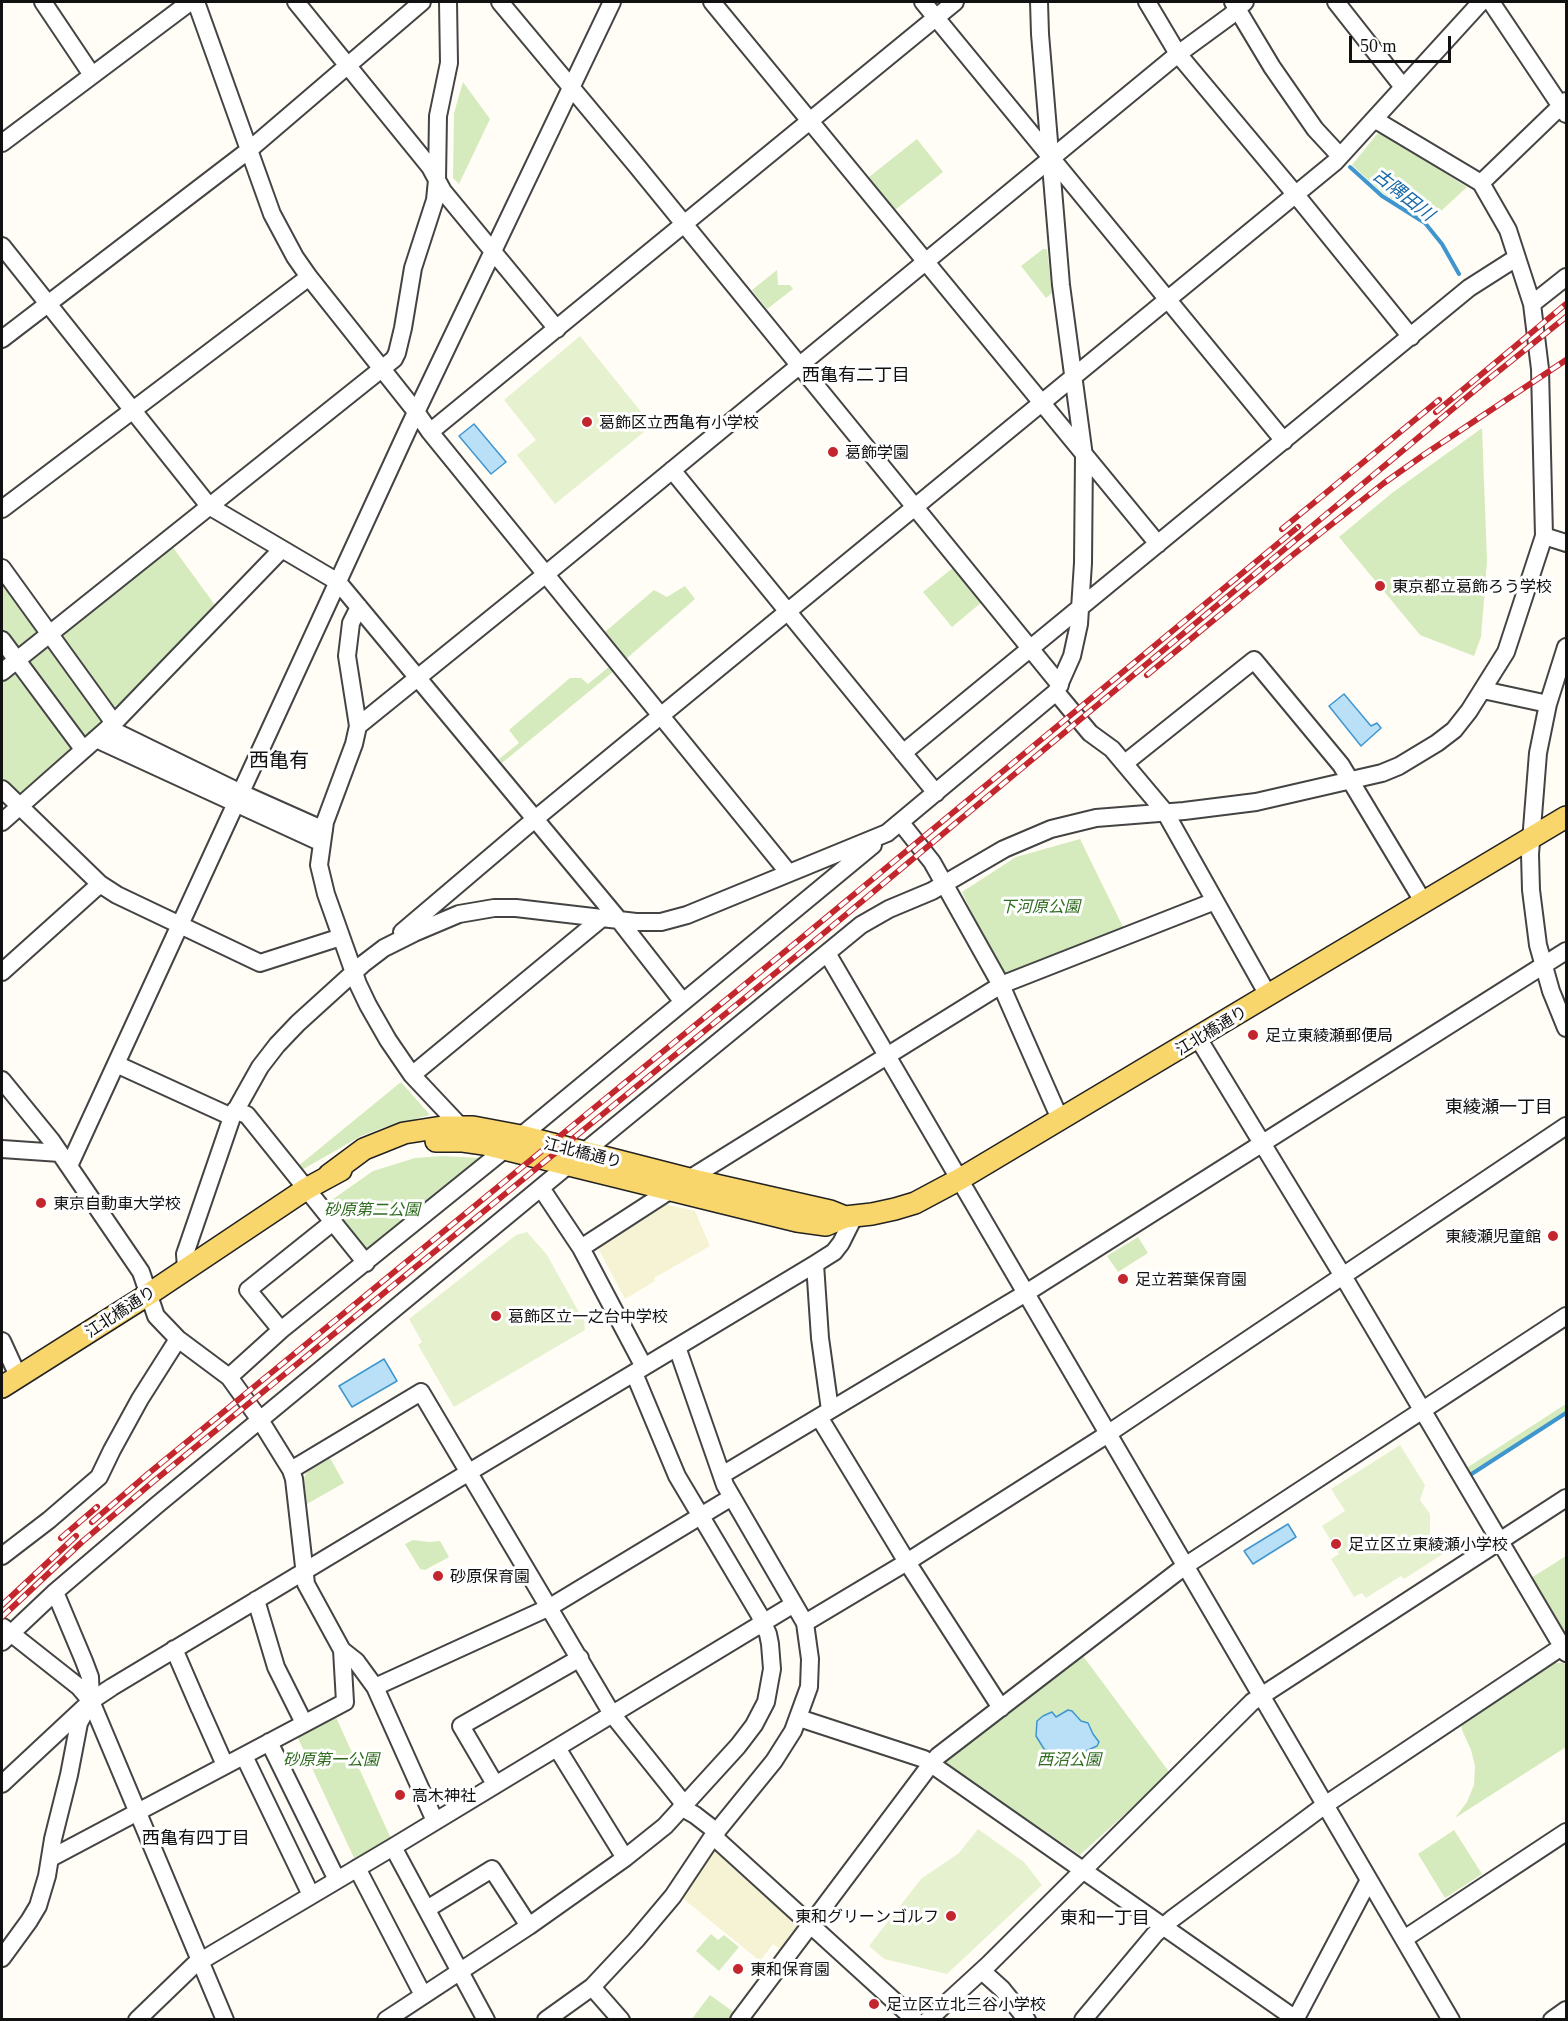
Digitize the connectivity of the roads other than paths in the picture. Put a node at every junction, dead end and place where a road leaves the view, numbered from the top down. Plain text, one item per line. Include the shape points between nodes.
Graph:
1 (43, 2) edge
2 (190, 2) edge
3 (196, 2) edge
4 (296, 2) edge
5 (422, 2) edge
6 (448, 2) edge
7 (500, 2) edge
8 (612, 2) edge
9 (712, 2) edge
10 (923, 2) edge
11 (955, 2) edge
12 (1039, 2) edge
13 (1147, 2) edge
14 (1336, 2) edge
15 (1482, 2) edge
16 (1491, 2) edge
17 (1238, 4) edge
18 (936, 17) junction
19 (1178, 54) junction
20 (347, 66) junction
21 (92, 75) junction
22 (572, 87) junction
23 (1403, 87) junction
24 (1565, 107) edge
25 (1374, 119) junction
26 (811, 122) junction
27 (2, 143) edge
28 (249, 150) junction
29 (1340, 156) junction
30 (1052, 159) junction
31 (437, 180) junction
32 (1481, 183) junction
33 (1296, 195) junction
34 (683, 225) junction
35 (2, 246) edge
36 (493, 251) junction
37 (1516, 258) junction
38 (925, 262) junction
39 (309, 277) junction
40 (1566, 277) edge
41 (1169, 299) junction
42 (48, 304) junction
43 (1532, 304) junction
44 (557, 329) junction
45 (1411, 337) junction
46 (2, 339) edge
47 (799, 366) junction
48 (383, 369) junction
49 (1073, 377) junction
50 (1041, 404) junction
51 (132, 410) junction
52 (417, 412) junction
53 (430, 432) junction
54 (1284, 441) junction
55 (1084, 456) junction
56 (672, 470) junction
57 (209, 507) junction
58 (915, 508) junction
59 (2, 509) edge
60 (1544, 536) junction
61 (1566, 543) edge
62 (1158, 544) junction
63 (282, 549) junction
64 (2, 568) edge
65 (546, 574) junction
66 (338, 582) junction
67 (359, 607) junction
68 (1080, 607) junction
69 (788, 612) junction
70 (49, 633) junction
71 (2, 640) edge
72 (1566, 647) edge
73 (1030, 648) junction
74 (16, 660) junction
75 (2, 672) edge
76 (418, 676) junction
77 (1058, 688) junction
78 (1483, 690) junction
79 (1548, 704) junction
80 (662, 716) junction
81 (358, 726) junction
82 (100, 735) junction
83 (903, 753) junction
84 (1125, 763) junction
85 (1350, 780) junction
86 (2, 789) edge
87 (936, 793) junction
88 (238, 798) junction
89 (20, 806) junction
90 (1165, 812) junction
91 (1566, 817) edge
92 (536, 819) junction
93 (2, 822) edge
94 (894, 828) junction
95 (323, 837) junction
96 (1530, 839) junction
97 (788, 872) junction
98 (100, 884) junction
99 (944, 884) junction
100 (1215, 901) junction
101 (1424, 903) junction
102 (611, 919) junction
103 (180, 925) junction
104 (341, 937) junction
105 (384, 948) junction
106 (1566, 951) edge
107 (827, 953) junction
108 (1543, 966) junction
109 (2, 972) edge
110 (354, 973) junction
111 (1001, 985) junction
112 (1268, 996) junction
113 (683, 1002) junction
114 (1566, 1028) edge
115 (1198, 1038) junction
116 (887, 1056) junction
117 (116, 1064) junction
118 (412, 1075) junction
119 (2, 1080) edge
120 (233, 1114) junction
121 (1060, 1119) junction
122 (460, 1126) junction
123 (1566, 1126) edge
124 (521, 1136) junction
125 (1263, 1144) junction
126 (2, 1149) edge
127 (504, 1150) junction
128 (584, 1152) junction
129 (65, 1160) junction
130 (567, 1166) junction
131 (329, 1175) junction
132 (688, 1179) junction
133 (960, 1179) junction
134 (541, 1188) junction
135 (306, 1189) junction
136 (669, 1191) junction
137 (849, 1217) junction
138 (333, 1222) junction
139 (581, 1248) junction
140 (366, 1263) junction
141 (815, 1264) junction
142 (186, 1268) junction
143 (1343, 1276) junction
144 (149, 1293) junction
145 (1026, 1293) junction
146 (1566, 1316) edge
147 (281, 1330) junction
148 (178, 1339) junction
149 (2, 1341) edge
150 (677, 1347) junction
151 (639, 1370) junction
152 (229, 1377) junction
153 (10, 1382) edge
154 (1422, 1410) junction
155 (825, 1413) junction
156 (260, 1420) junction
157 (1108, 1434) junction
158 (291, 1470) junction
159 (468, 1472) junction
160 (722, 1475) junction
161 (732, 1497) junction
162 (1566, 1498) edge
163 (700, 1517) junction
164 (1500, 1541) junction
165 (2, 1556) edge
166 (907, 1562) junction
167 (1185, 1566) junction
168 (304, 1571) junction
169 (55, 1592) junction
170 (256, 1600) junction
171 (794, 1604) junction
172 (550, 1607) junction
173 (763, 1623) junction
174 (805, 1623) junction
175 (4, 1634) edge
176 (1565, 1647) edge
177 (174, 1649) junction
178 (342, 1650) junction
179 (580, 1658) junction
180 (375, 1687) junction
181 (1262, 1696) junction
182 (91, 1701) junction
183 (1001, 1708) junction
184 (612, 1714) junction
185 (799, 1718) junction
186 (304, 1723) junction
187 (269, 1742) junction
188 (557, 1748) junction
189 (244, 1756) junction
190 (931, 1764) junction
191 (225, 1766) junction
192 (2, 1784) edge
193 (495, 1784) junction
194 (682, 1805) junction
195 (1325, 1805) junction
196 (138, 1812) junction
197 (435, 1821) junction
198 (1566, 1832) edge
199 (715, 1834) junction
200 (393, 1847) junction
201 (51, 1858) junction
202 (625, 1858) junction
203 (357, 1868) junction
204 (1083, 1871) junction
205 (337, 1880) junction
206 (1369, 1880) junction
207 (311, 1895) junction
208 (427, 1909) junction
209 (812, 1924) junction
210 (529, 1926) junction
211 (1163, 1927) junction
212 (1404, 1939) junction
213 (4, 1949) edge
214 (201, 1961) junction
215 (982, 1971) junction
216 (460, 1972) junction
217 (592, 1987) junction
218 (423, 1995) junction
219 (1566, 2010) edge
220 (137, 2019) edge
221 (225, 2019) edge
222 (386, 2019) edge
223 (486, 2019) edge
224 (546, 2019) edge
225 (621, 2019) edge
226 (739, 2019) edge
227 (915, 2019) edge
228 (928, 2019) edge
229 (1027, 2019) edge
230 (1083, 2019) edge
231 (1296, 2019) edge
232 (1451, 2019) edge
233 (1552, 2019) edge

1 - 21 street
2 - 21 street
3 - 28 street
4 - 20 street
5 - 20 street
6 - 31 street via 448,63 438,116
7 - 22 street
8 - 22 street
9 - 26 street
10 - 18 street
11 - 18 street
12 - 30 street
13 - 19 street
14 - 23 street
15 - 23 street
16 - 24 street
17 - 19 street via 1230,16
17 - 29 street via 1272,68 1315,129
18 - 26 street
18 - 30 street
19 - 30 street
19 - 33 street
20 - 28 street
20 - 31 street
21 - 27 street
22 - 34 street
22 - 36 street
23 - 25 street
24 - 32 street
25 - 29 street
25 - 32 street
26 - 34 street
26 - 38 street
28 - 39 street via 276,222
28 - 42 street
29 - 33 street
30 - 38 street
30 - 41 street
30 - 49 street via 1061,285
31 - 36 street
31 - 48 street via 435,200 413,268 398,353
32 - 37 street via 1508,230
33 - 41 street
33 - 45 street
34 - 44 street
34 - 47 street
35 - 42 street
36 - 44 street
36 - 52 street
37 - 43 street
37 - 45 street via 1469,288
38 - 47 street
38 - 50 street
39 - 48 street
39 - 51 street
40 - 43 street
41 - 49 street
41 - 54 street
42 - 46 street
42 - 51 street
43 - 60 street via 1540,369
44 - 53 street
45 - 54 street
47 - 56 street
47 - 58 street
48 - 52 street
48 - 57 street
49 - 50 street
49 - 55 street
50 - 55 street
50 - 58 street
51 - 57 street
51 - 59 street
52 - 53 street
52 - 66 street
53 - 65 street
54 - 62 street
55 - 62 street
55 - 68 street
56 - 65 street
56 - 69 street
57 - 63 street
57 - 70 street
58 - 69 street
58 - 73 street
60 - 61 street
60 - 78 street via 1506,652
62 - 68 street
63 - 66 street
63 - 82 street
64 - 70 street
65 - 76 street
65 - 80 street
66 - 67 street
66 - 88 street
67 - 76 street
67 - 81 street via 351,623 347,656
68 - 73 street
68 - 77 street via 1074,648
69 - 80 street
69 - 83 street
70 - 74 street
70 - 82 street
71 - 74 street
72 - 79 street
73 - 77 street
73 - 83 street
74 - 75 street
74 - 82 street
76 - 81 street
76 - 92 street
77 - 84 street via 1090,733
77 - 87 street
78 - 79 street
78 - 85 street via 1454,730 1437,742 1399,766
79 - 96 street via 1538,753
80 - 92 street
80 - 97 street
81 - 95 street
82 - 88 street
82 - 89 street
83 - 87 street
84 - 85 street via 1254,660
84 - 90 street
85 - 90 street via 1256,802
85 - 101 street
86 - 89 street
87 - 94 street
88 - 95 street
88 - 103 street
89 - 93 street
89 - 98 street
90 - 99 street via 1096,818 1051,829 1004,849
90 - 100 street
91 - 96 main road, 江北橋通り
92 - 102 street
92 - 105 street
94 - 97 street
94 - 99 street via 932,862
94 - 113 street
95 - 104 street via 319,865
96 - 101 main road, 江北橋通り
96 - 108 street via 1534,923
97 - 102 street via 673,920
98 - 103 street
98 - 109 street
99 - 107 street via 861,925
99 - 111 street
100 - 111 street
100 - 112 street
101 - 112 main road, 江北橋通り
102 - 105 street via 516,908 476,909
102 - 113 street
102 - 118 street
103 - 104 street via 260,963
103 - 117 street
104 - 110 street
105 - 110 street
106 - 108 street
107 - 116 street
107 - 128 street
108 - 114 street
108 - 125 street
110 - 118 street via 388,1040
110 - 120 street via 276,1045
111 - 116 street
111 - 121 street
112 - 115 main road, 江北橋通り
113 - 124 street
115 - 121 main road, 江北橋通り
115 - 125 street
116 - 132 street
116 - 133 street
117 - 120 street
117 - 129 street
118 - 122 street
119 - 129 street
120 - 135 street via 247,1116
120 - 142 street via 184,1254
121 - 133 main road, 江北橋通り
122 - 124 main road, 江北橋通り
122 - 131 main road, 江北橋通り via 423,1129 375,1143
123 - 143 street
124 - 128 main road, 江北橋通り
125 - 143 street
125 - 145 street
126 - 129 street
127 - 130 main road, 江北橋通り
127 - 131 main road, 江北橋通り via 463,1141 413,1143 391,1148
127 - 140 street
128 - 132 main road, 江北橋通り
129 - 144 street via 141,1272
130 - 134 street
130 - 136 main road, 江北橋通り
131 - 135 main road, 江北橋通り
132 - 137 main road, 江北橋通り
133 - 137 main road, 江北橋通り via 915,1203
133 - 145 street
134 - 139 street
134 - 156 street
135 - 138 street
135 - 142 main road, 江北橋通り
136 - 137 main road, 江北橋通り via 816,1224 826,1225
136 - 139 street
137 - 141 street via 834,1252
138 - 140 street
138 - 147 street via 248,1290
139 - 151 street
140 - 147 street
141 - 150 street
141 - 155 street
142 - 144 main road, 江北橋通り
143 - 154 street
143 - 157 street
144 - 148 street via 156,1316
144 - 153 main road, 江北橋通り
145 - 155 street
145 - 157 street
146 - 154 street
147 - 152 street
148 - 152 street
148 - 165 street via 140,1399 99,1477
149 - 153 street
150 - 151 street
150 - 160 street
151 - 159 street
151 - 163 street via 677,1476
152 - 156 street
154 - 164 street
154 - 167 street
155 - 160 street
155 - 166 street
156 - 158 street
156 - 169 street
157 - 166 street
157 - 167 street
158 - 159 street via 421,1392
158 - 168 street
159 - 168 street
159 - 172 street
160 - 161 street
161 - 163 street
161 - 171 street
162 - 164 street
163 - 172 street
163 - 173 street
164 - 176 street
164 - 181 street
166 - 174 street
166 - 183 street
167 - 181 street
167 - 183 street
168 - 170 street
168 - 178 street via 306,1584
169 - 175 street
169 - 182 street via 90,1677
170 - 177 street
170 - 186 street via 276,1667
171 - 173 street
171 - 174 street
172 - 179 street
172 - 180 street
173 - 184 street
173 - 194 street via 772,1669 762,1713 738,1746
174 - 185 street via 810,1687
175 - 182 street via 79,1687
176 - 195 street
177 - 182 street
177 - 191 street
178 - 180 street via 356,1660
178 - 186 street via 345,1702
179 - 184 street
179 - 193 street via 461,1726
180 - 197 street
181 - 195 street
181 - 204 street
182 - 192 street
182 - 196 street
182 - 201 street via 79,1724
183 - 190 street
184 - 188 street
184 - 194 street
185 - 190 street
185 - 199 street via 774,1761
186 - 187 street
187 - 189 street
187 - 205 street
188 - 193 street
188 - 202 street
189 - 191 street
189 - 207 street
190 - 204 street
190 - 209 street
191 - 196 street
193 - 197 street
194 - 199 street
194 - 202 street via 665,1826
195 - 206 street
195 - 211 street
196 - 201 street
196 - 214 street
197 - 200 street
198 - 212 street
199 - 209 street
199 - 217 street via 673,1896
200 - 203 street
200 - 208 street
201 - 213 street via 38,1906 30,1921
202 - 210 street
203 - 205 street
203 - 218 street
204 - 211 street
204 - 215 street
205 - 207 street
206 - 212 street
206 - 231 street
207 - 214 street
208 - 210 street via 492,1869
208 - 216 street
209 - 226 street
209 - 227 street
210 - 216 street
211 - 230 street
211 - 231 street
212 - 232 street
214 - 220 street
214 - 221 street
215 - 228 street
215 - 229 street
216 - 218 street
216 - 223 street
217 - 224 street
217 - 225 street
218 - 222 street
219 - 233 street

